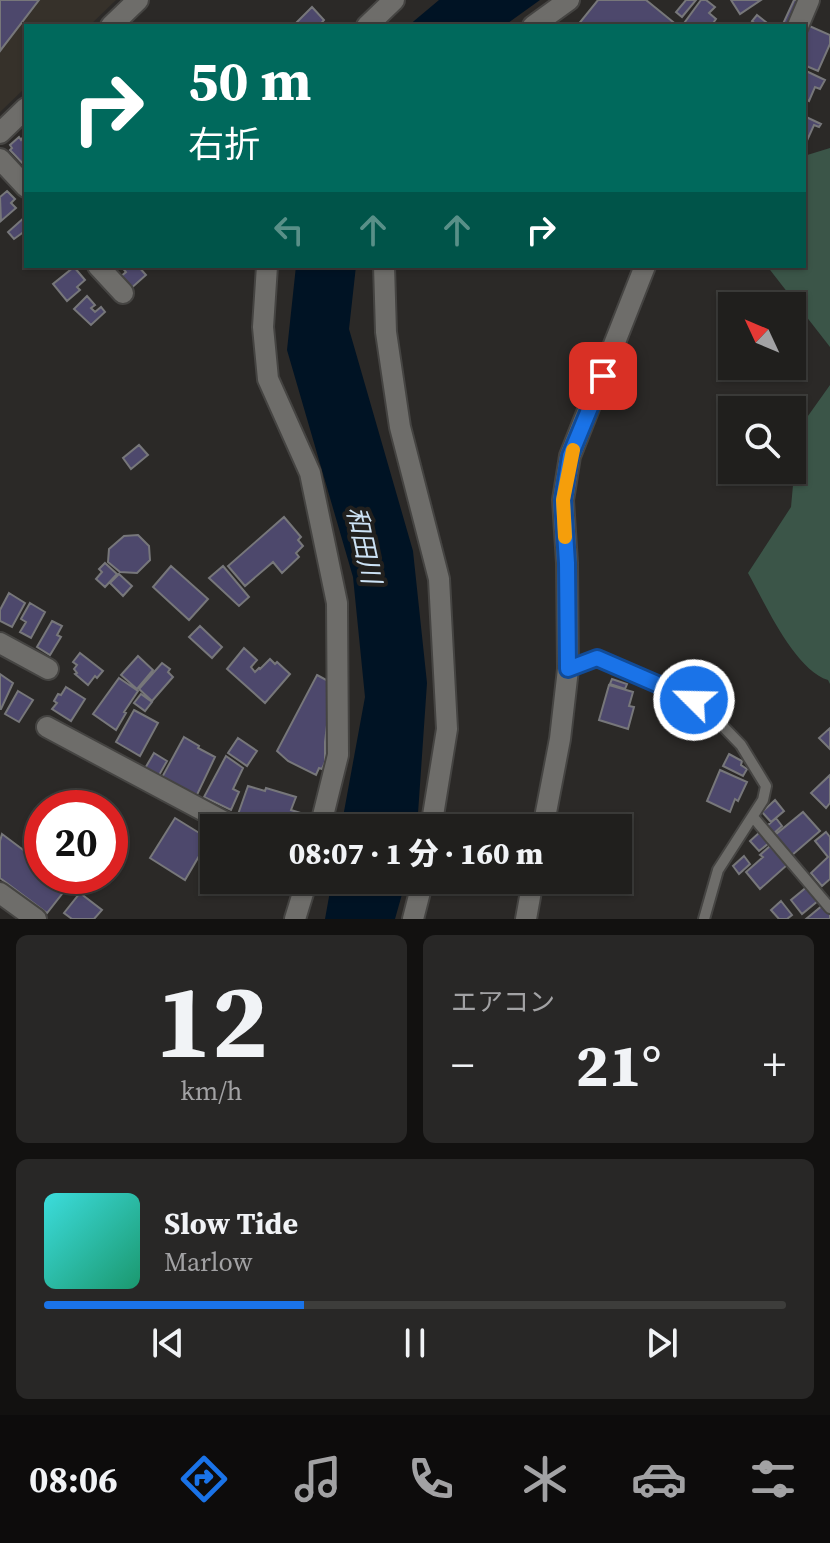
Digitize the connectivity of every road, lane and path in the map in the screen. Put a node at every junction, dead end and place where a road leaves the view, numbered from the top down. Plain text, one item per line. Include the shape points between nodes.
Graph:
1 (138, 0) edge
2 (394, 0) edge
3 (569, 0) edge
4 (809, 0) edge
5 (113, 24) edge
6 (369, 24) edge
7 (536, 24) edge
8 (799, 24) edge
9 (24, 110) edge
10 (0, 133) edge
11 (0, 159) edge
12 (24, 185) edge
13 (100, 268) edge
14 (267, 268) edge
15 (384, 268) edge
16 (644, 268) edge
17 (123, 293) dead end
18 (0, 643) edge
19 (48, 669) dead end
20 (568, 669) junction
21 (47, 727) dead end
22 (210, 814) edge
23 (323, 814) edge
24 (433, 814) edge
25 (546, 814) edge
26 (753, 817) junction
27 (0, 893) edge
28 (303, 894) edge
29 (419, 894) edge
30 (530, 894) edge
31 (830, 908) edge
32 (36, 919) edge
33 (295, 919) edge
34 (413, 919) edge
35 (526, 919) edge
36 (704, 919) edge

1 - 5 street
2 - 6 street
3 - 7 street
4 - 8 street
9 - 10 street
11 - 12 street
13 - 17 street
14 - 23 street via 263,327 268,379 310,473 337,603 338,755
15 - 24 street via 386,332 400,427 439,579 447,729
16 - 20 street via 570,456 563,500
18 - 19 street
20 - 25 street
20 - 26 lane via 597,658 694,700 741,745 766,786
21 - 22 street
26 - 31 lane
26 - 36 lane via 718,870
27 - 32 street
28 - 33 street
29 - 34 street
30 - 35 street

